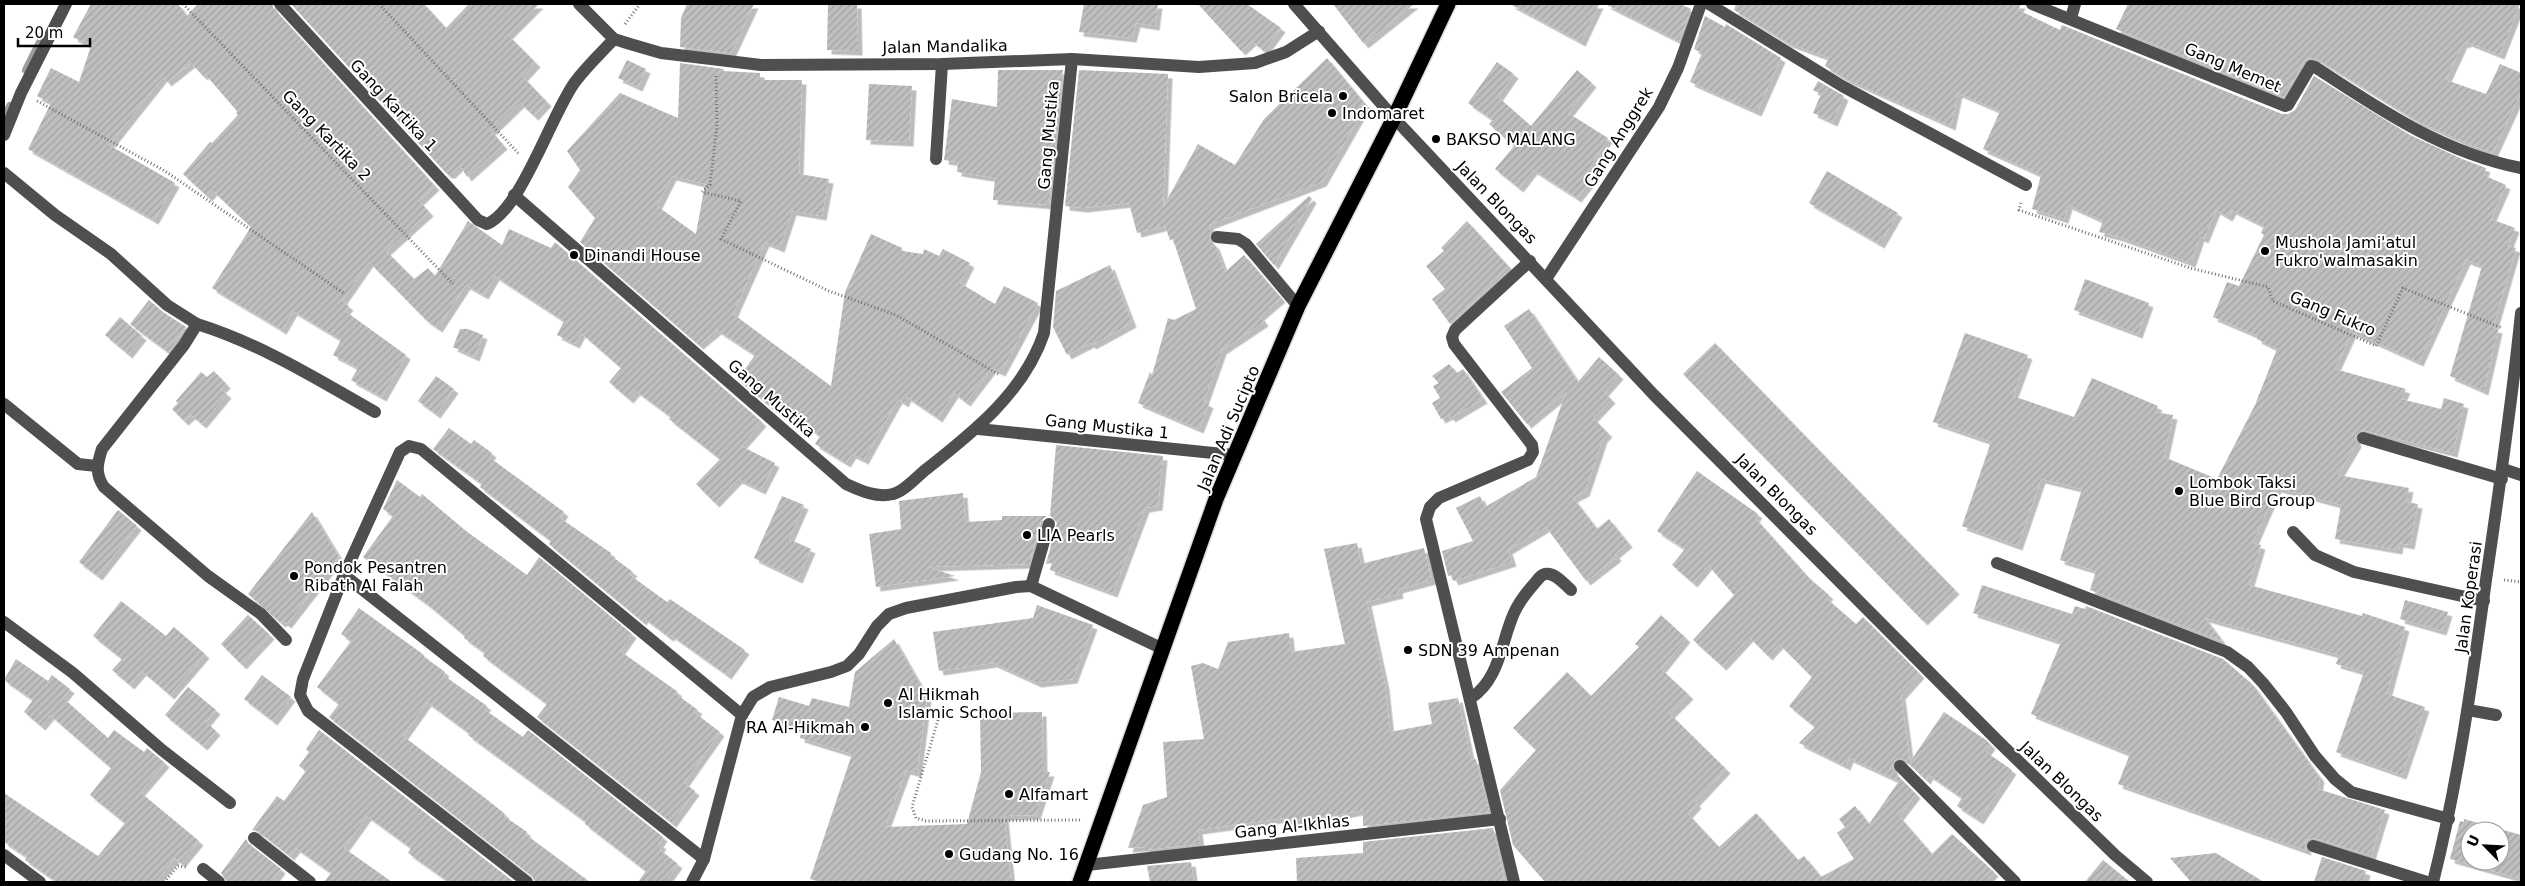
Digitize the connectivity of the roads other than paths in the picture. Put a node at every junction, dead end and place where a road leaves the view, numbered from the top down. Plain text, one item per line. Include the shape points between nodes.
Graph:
1 (66, 4) edge
2 (280, 4) edge
3 (579, 4) edge
4 (1294, 4) edge
5 (1448, 4) edge
6 (1701, 4) edge
7 (1709, 4) edge
8 (2032, 4) edge
9 (2076, 4) edge
10 (2071, 18) junction
11 (1319, 31) junction
12 (614, 39) junction
13 (1072, 59) junction
14 (942, 64) junction
15 (1394, 118) junction
16 (4, 135) edge
17 (936, 159) dead end
18 (2521, 168) edge
19 (4, 173) edge
20 (2026, 185) road end
21 (514, 195) junction
22 (1217, 237) dead end
23 (1530, 261) junction
24 (1546, 279) junction
25 (1298, 306) junction
26 (2521, 313) edge
27 (197, 324) junction
28 (4, 404) edge
29 (375, 412) dead end
30 (978, 429) junction
31 (2363, 438) dead end
32 (1233, 455) junction
33 (97, 466) junction
34 (2502, 474) junction
35 (2521, 475) edge
36 (1049, 524) dead end
37 (2293, 532) dead end
38 (1997, 563) dead end
39 (344, 574) junction
40 (1031, 586) junction
41 (1571, 590) dead end
42 (2484, 601) junction
43 (4, 622) edge
44 (286, 640) dead end
45 (1163, 649) junction
46 (1471, 698) junction
47 (2468, 710) junction
48 (742, 715) junction
49 (2496, 715) dead end
50 (1900, 766) dead end
51 (230, 803) dead end
52 (1500, 819) junction
53 (2449, 819) junction
54 (254, 838) dead end
55 (2313, 846) dead end
56 (4, 855) edge
57 (704, 859) junction
58 (1086, 865) junction
59 (203, 869) road end
60 (40, 882) edge
61 (219, 882) edge
62 (310, 882) edge
63 (527, 882) edge
64 (692, 882) edge
65 (1080, 882) edge
66 (1514, 882) edge
67 (2015, 882) edge
68 (2147, 882) edge
69 (2427, 882) edge
70 (2433, 882) edge

1 - 16 street via 21,93
2 - 21 street, Gang Kartika 1 via 478,220 487,224 497,220
3 - 12 street, Jalan Mandalika
4 - 11 street, Jalan Blongas
5 - 15 highway, Jalan Adi Sucipto
6 - 24 street, Gang Anggrek via 1678,68 1659,107
7 - 20 street via 1842,86
8 - 10 street
9 - 10 street
10 - 18 street, Gang Memet via 2285,106 2311,66 2315,67 2388,115 2441,142 2479,158
11 - 13 street, Jalan Mandalika via 1286,52 1255,63 1199,67
11 - 15 street, Jalan Blongas
12 - 14 street, Jalan Mandalika via 661,53 761,65
12 - 21 street via 575,82
13 - 14 street, Jalan Mandalika
13 - 30 street, Gang Mustika via 1044,333 1038,351 1016,385
14 - 17 street
15 - 23 street, Jalan Blongas
15 - 25 highway, Jalan Adi Sucipto
19 - 27 street via 55,216 106,250 177,313
21 - 30 street, Gang Mustika via 846,484 870,494 894,494
22 - 25 street via 1233,238 1246,244
23 - 24 street, Jalan Blongas
23 - 46 street via 1455,330 1452,337 1454,344 1532,445 1532,456 1439,498 1430,507 1426,520
24 - 68 street, Jalan Blongas via 1654,395 2001,744
25 - 32 highway, Jalan Adi Sucipto
26 - 34 street, Jalan Koperasi
27 - 29 street via 228,334 290,364
27 - 33 street via 102,449
28 - 33 street via 78,464
30 - 32 street, Gang Mustika 1
31 - 34 street
32 - 45 highway, Jalan Adi Sucipto
33 - 44 street via 98,479 104,488 208,576 262,614
34 - 35 street
34 - 42 street, Jalan Koperasi
36 - 40 street
37 - 42 street via 2315,554 2354,572
38 - 53 street via 2228,652 2263,683 2315,756 2351,792
39 - 48 street via 400,452 410,446 420,449
39 - 57 street
39 - 63 street via 303,679 300,695 308,711
40 - 45 street
40 - 48 street via 906,608 889,614 847,666 770,687 753,697
41 - 46 street via 1551,575 1540,577 1514,612 1489,681
42 - 47 street, Jalan Koperasi
43 - 51 street via 73,673 162,750
45 - 58 highway, Jalan Adi Sucipto
46 - 52 street
47 - 49 street
47 - 53 street, Jalan Koperasi
48 - 57 street
50 - 67 street
52 - 58 street, Gang Al-Ikhlas
52 - 66 street
53 - 70 street, Jalan Koperasi
54 - 62 street
55 - 69 street
56 - 60 street
57 - 64 street
58 - 65 highway, Jalan Adi Sucipto
59 - 61 street

